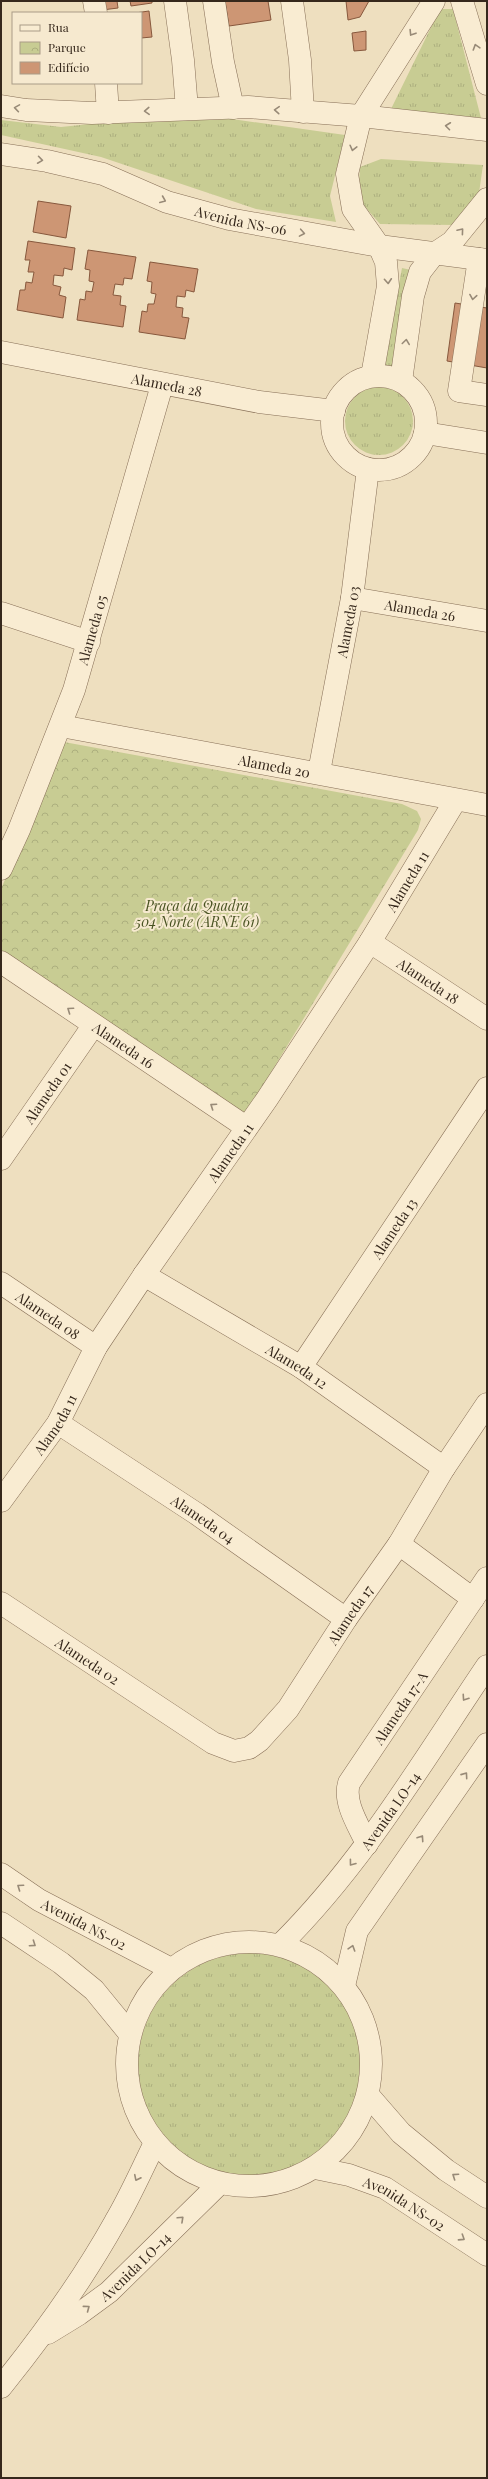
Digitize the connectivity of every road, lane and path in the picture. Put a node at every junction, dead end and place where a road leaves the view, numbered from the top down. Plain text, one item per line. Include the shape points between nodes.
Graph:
1 (94, 1) edge
2 (175, 1) edge
3 (214, 1) edge
4 (292, 1) edge
5 (434, 1) edge
6 (462, 1) edge
7 (96, 12) edge
8 (106, 84) edge
9 (487, 84) edge
10 (1, 106) edge
11 (186, 108) junction
12 (233, 108) junction
13 (303, 112) junction
14 (108, 113) junction
15 (361, 116) junction
16 (487, 130) edge
17 (1, 154) edge
18 (487, 199) edge
19 (379, 246) junction
20 (434, 254) junction
21 (483, 260) edge
22 (1, 352) edge
23 (372, 376) junction
24 (401, 381) junction
25 (162, 384) junction
26 (487, 395) edge
27 (334, 411) junction
28 (425, 433) junction
29 (487, 443) edge
30 (368, 469) junction
31 (352, 598) junction
32 (1, 612) edge
33 (487, 621) edge
34 (89, 642) junction
35 (61, 726) junction
36 (318, 772) junction
37 (455, 801) junction
38 (487, 806) edge
39 (1, 869) edge
40 (370, 942) junction
41 (1, 962) edge
42 (487, 1019) edge
43 (93, 1026) junction
44 (487, 1088) edge
45 (246, 1127) junction
46 (1, 1159) edge
47 (144, 1275) junction
48 (1, 1283) edge
49 (96, 1347) junction
50 (300, 1367) junction
51 (487, 1404) edge
52 (58, 1423) junction
53 (444, 1468) junction
54 (1, 1500) edge
55 (400, 1544) junction
56 (487, 1578) edge
57 (473, 1599) junction
58 (1, 1602) edge
59 (346, 1619) junction
60 (487, 1666) edge
61 (175, 1719) joint
62 (484, 1752) edge
63 (367, 1844) junction
64 (1, 1874) edge
65 (1, 1923) edge
66 (280, 1945) junction
67 (171, 1969) junction
68 (344, 1986) junction
69 (130, 2034) junction
70 (368, 2095) junction
71 (154, 2143) junction
72 (315, 2168) junction
73 (219, 2184) junction
74 (487, 2197) edge
75 (487, 2254) edge
76 (42, 2337) junction
77 (1, 2387) edge

1 - 7 street
2 - 11 street
3 - 12 street
4 - 13 street via 300,60
5 -> 15 street
9 -> 6 street
8 - 14 street
14 -> 10 street via 26,110
11 - 12 street
11 -> 14 street
13 -> 12 street
13 - 15 street
16 -> 15 street
15 -> 19 street via 347,174 349,192 353,209
17 -> 19 street, Avenida NS-06 via 103,174 167,202 228,220
20 -> 18 street via 452,242
19 - 20 street, Avenida NS-06
19 -> 23 street via 386,262 388,286
20 - 21 street, Avenida NS-06
24 -> 20 street via 413,296 420,272
21 -> 26 street via 459,390
22 - 25 street, Alameda 28
23 - 24 street via 387,376
23 - 27 street via 359,380 348,388 339,398
24 - 28 street via 420,399 425,411
25 - 27 street, Alameda 28 via 258,402
25 - 34 street, Alameda 05
27 - 30 street via 332,426 343,453
28 - 29 street
28 - 30 street via 417,450 408,460 396,467
30 - 31 street, Alameda 03
31 - 33 street, Alameda 26
31 - 36 street, Alameda 03
32 - 34 street
34 - 35 street, Alameda 05
35 - 36 street, Alameda 20
35 - 39 street, Alameda 05
36 - 37 street, Alameda 20
37 - 38 street, Alameda 20
37 - 40 street, Alameda 11
40 - 42 street, Alameda 18
40 - 45 street, Alameda 11
43 -> 41 street, Alameda 16
45 -> 43 street, Alameda 16
43 - 46 street, Alameda 01
44 - 50 street, Alameda 13
45 - 47 street, Alameda 11
47 - 49 street, Alameda 11
47 - 50 street, Alameda 12
48 - 49 street, Alameda 08
49 - 52 street, Alameda 11
50 - 53 street, Alameda 12
51 - 53 street, Alameda 17
52 - 54 street, Alameda 11
52 - 59 street, Alameda 04 via 197,1514
53 - 55 street, Alameda 17
55 - 57 street
55 - 59 street, Alameda 17
56 - 57 street, Alameda 17-A
57 - 63 street, Alameda 17-A via 349,1783 347,1789 352,1812
58 - 61 street, Alameda 02
59 - 61 street, Alameda 17 via 288,1709 259,1741 248,1748 240,1751 213,1743
60 -> 63 street, Avenida LO-14
68 -> 62 street via 357,1932
63 -> 66 street, Avenida LO-14 via 323,1900
67 -> 64 street, Avenida NS-02 via 39,1900
65 -> 69 street via 61,1963 94,1990
66 - 67 street via 241,1941 204,1949
66 - 68 street via 315,1960
67 - 69 street via 145,1998
68 - 70 street via 363,2019 372,2057
69 - 71 street via 127,2072 135,2110
70 - 72 street via 357,2124 340,2149
74 -> 70 street via 446,2170 401,2133
71 - 73 street via 183,2169
71 -> 76 street, Avenida LO-14 via 112,2227
72 - 73 street via 294,2179 257,2188
72 -> 75 street, Avenida NS-02 via 349,2175 385,2188
76 -> 73 street, Avenida LO-14 via 80,2314 109,2292
76 - 77 street, Avenida LO-14

